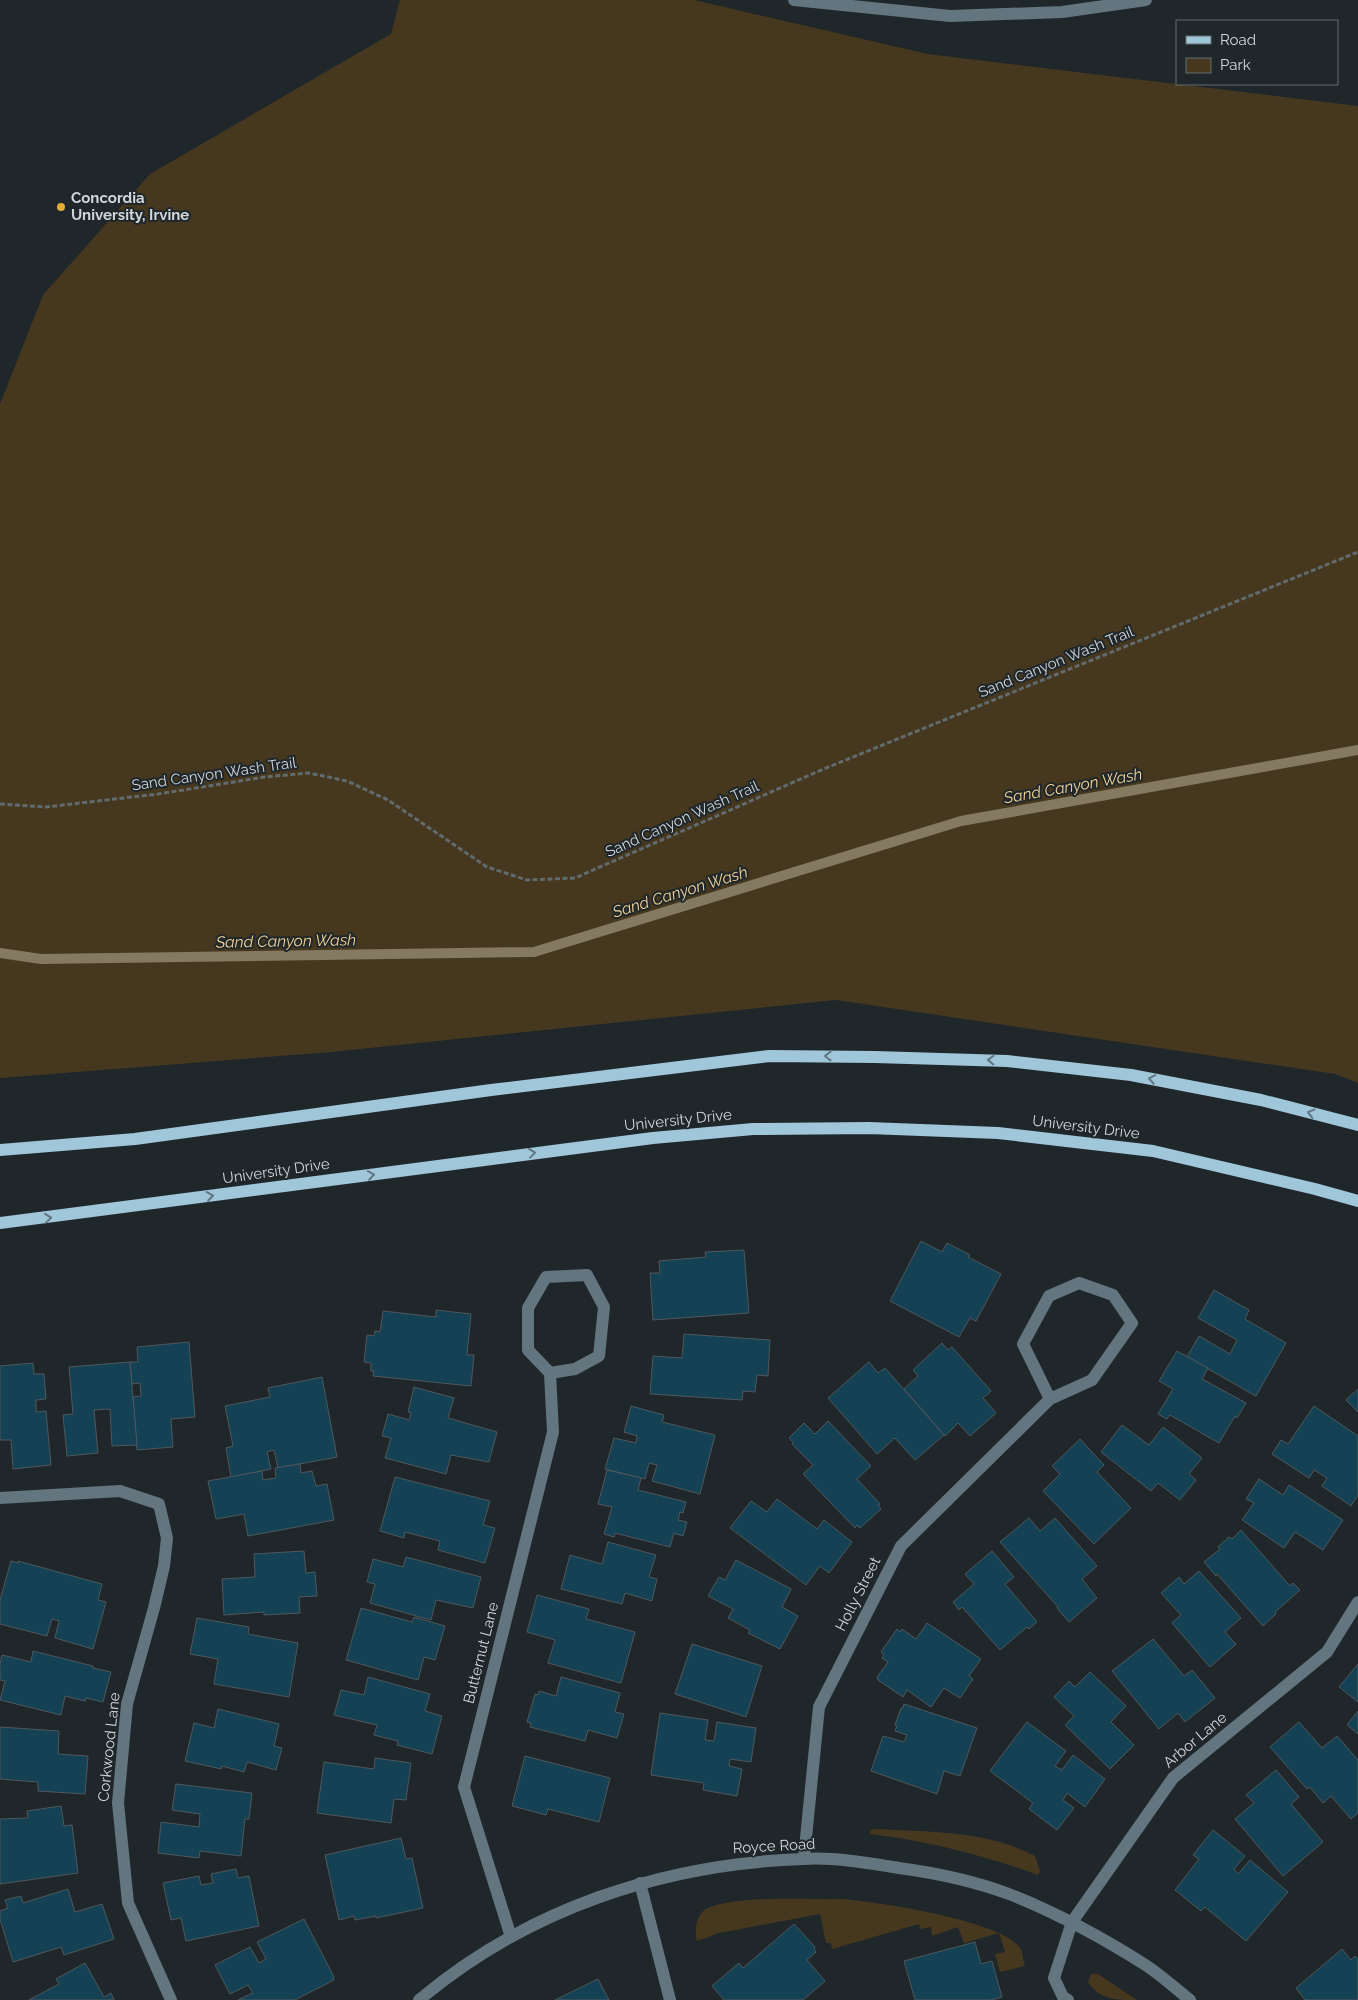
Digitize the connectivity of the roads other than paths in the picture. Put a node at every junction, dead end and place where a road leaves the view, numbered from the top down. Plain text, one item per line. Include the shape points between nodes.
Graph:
1 (794, 0) edge
2 (1146, 0) edge
3 (1358, 1126) edge
4 (0, 1150) edge
5 (1358, 1202) edge
6 (0, 1223) edge
7 (550, 1373) junction
8 (1050, 1399) junction
9 (0, 1498) edge
10 (1358, 1602) edge
11 (804, 1858) junction
12 (640, 1883) junction
13 (1072, 1922) junction
14 (510, 1937) junction
15 (171, 2000) edge
16 (419, 2000) edge
17 (670, 2000) edge
18 (1068, 2000) edge
19 (1190, 2000) edge

1 - 2 street via 950,16 1062,12
3 -> 4 main road via 1261,1100 1131,1075 1007,1061 769,1056 135,1138
6 -> 5 main road, University Drive via 653,1138 753,1129 870,1128 998,1133 1153,1151
7 - 7 street via 528,1350 528,1308 546,1277 588,1275 604,1308 599,1356 575,1369
7 - 14 street, Butternut Lane via 553,1432 464,1786
8 - 8 street, Holly Street via 1092,1380 1132,1323 1113,1295 1079,1283 1049,1296 1023,1344
8 - 11 street, Holly Street via 901,1546 819,1707
9 - 15 street, Corkwood Lane via 120,1491 159,1504 167,1538 164,1566 127,1704 118,1803 128,1903
10 - 13 street, Arbor Lane via 1327,1652 1173,1778
11 - 12 street, Royce Road via 719,1866
11 - 13 street, Royce Road via 938,1873 1008,1894
12 - 14 street, Royce Road via 574,1906
12 - 17 street
13 - 18 street, Arbor Lane via 1054,1978 1063,1997
13 - 19 street, Royce Road via 1149,1967
14 - 16 street, Royce Road via 448,1976

